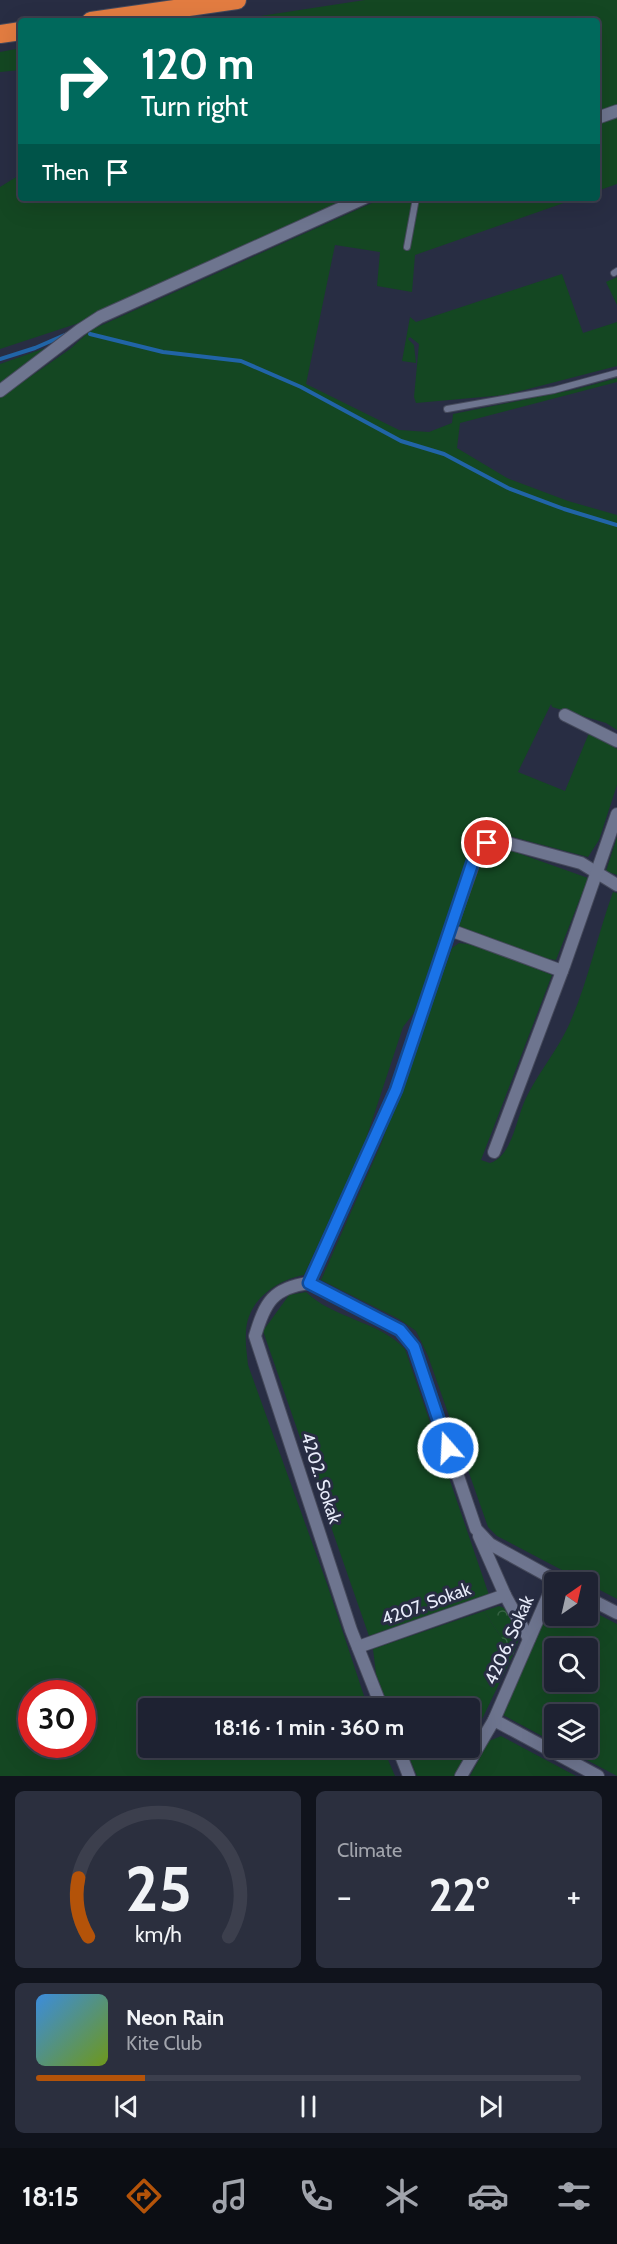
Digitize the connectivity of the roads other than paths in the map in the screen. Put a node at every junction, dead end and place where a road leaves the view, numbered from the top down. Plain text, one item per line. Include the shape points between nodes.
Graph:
1 (237, 0) edge
2 (112, 18) edge
3 (18, 31) edge
4 (0, 34) edge
5 (617, 111) edge
6 (600, 116) edge
7 (357, 201) edge
8 (415, 201) edge
9 (407, 247) dead end
10 (617, 374) edge
11 (0, 391) edge
12 (447, 409) dead end
13 (565, 714) dead end
14 (617, 741) edge
15 (617, 814) edge
16 (596, 873) junction
17 (617, 885) edge
18 (450, 930) junction
19 (562, 971) junction
20 (494, 1152) dead end
21 (309, 1283) junction
22 (476, 1529) junction
23 (544, 1574) edge
24 (505, 1595) junction
25 (598, 1603) edge
26 (544, 1608) edge
27 (617, 1613) edge
28 (529, 1639) junction
29 (358, 1647) junction
30 (378, 1698) edge
31 (494, 1720) junction
32 (402, 1758) edge
33 (409, 1776) edge
34 (461, 1776) edge
35 (598, 1776) edge

1 - 2 highway
3 - 4 highway
5 - 6 street
7 - 11 street via 100,317
8 - 9 lane
10 - 12 lane
13 - 14 street
15 - 16 street
16 - 17 street
16 - 18 street via 581,863 500,841 487,843 475,855
16 - 19 street
18 - 19 street
18 - 21 street via 396,1090
19 - 20 street
21 - 22 street via 400,1330 414,1347
21 - 29 street, 4202. Sokak via 286,1286 271,1300 255,1336
22 - 23 street via 490,1544
22 - 24 street
24 - 28 street
24 - 29 street, 4207. Sokak
25 - 27 street
26 - 28 street, 4206. Sokak
28 - 31 street, 4206. Sokak
29 - 30 street, 4202. Sokak
31 - 34 street, 4206. Sokak
31 - 35 street
32 - 33 street

